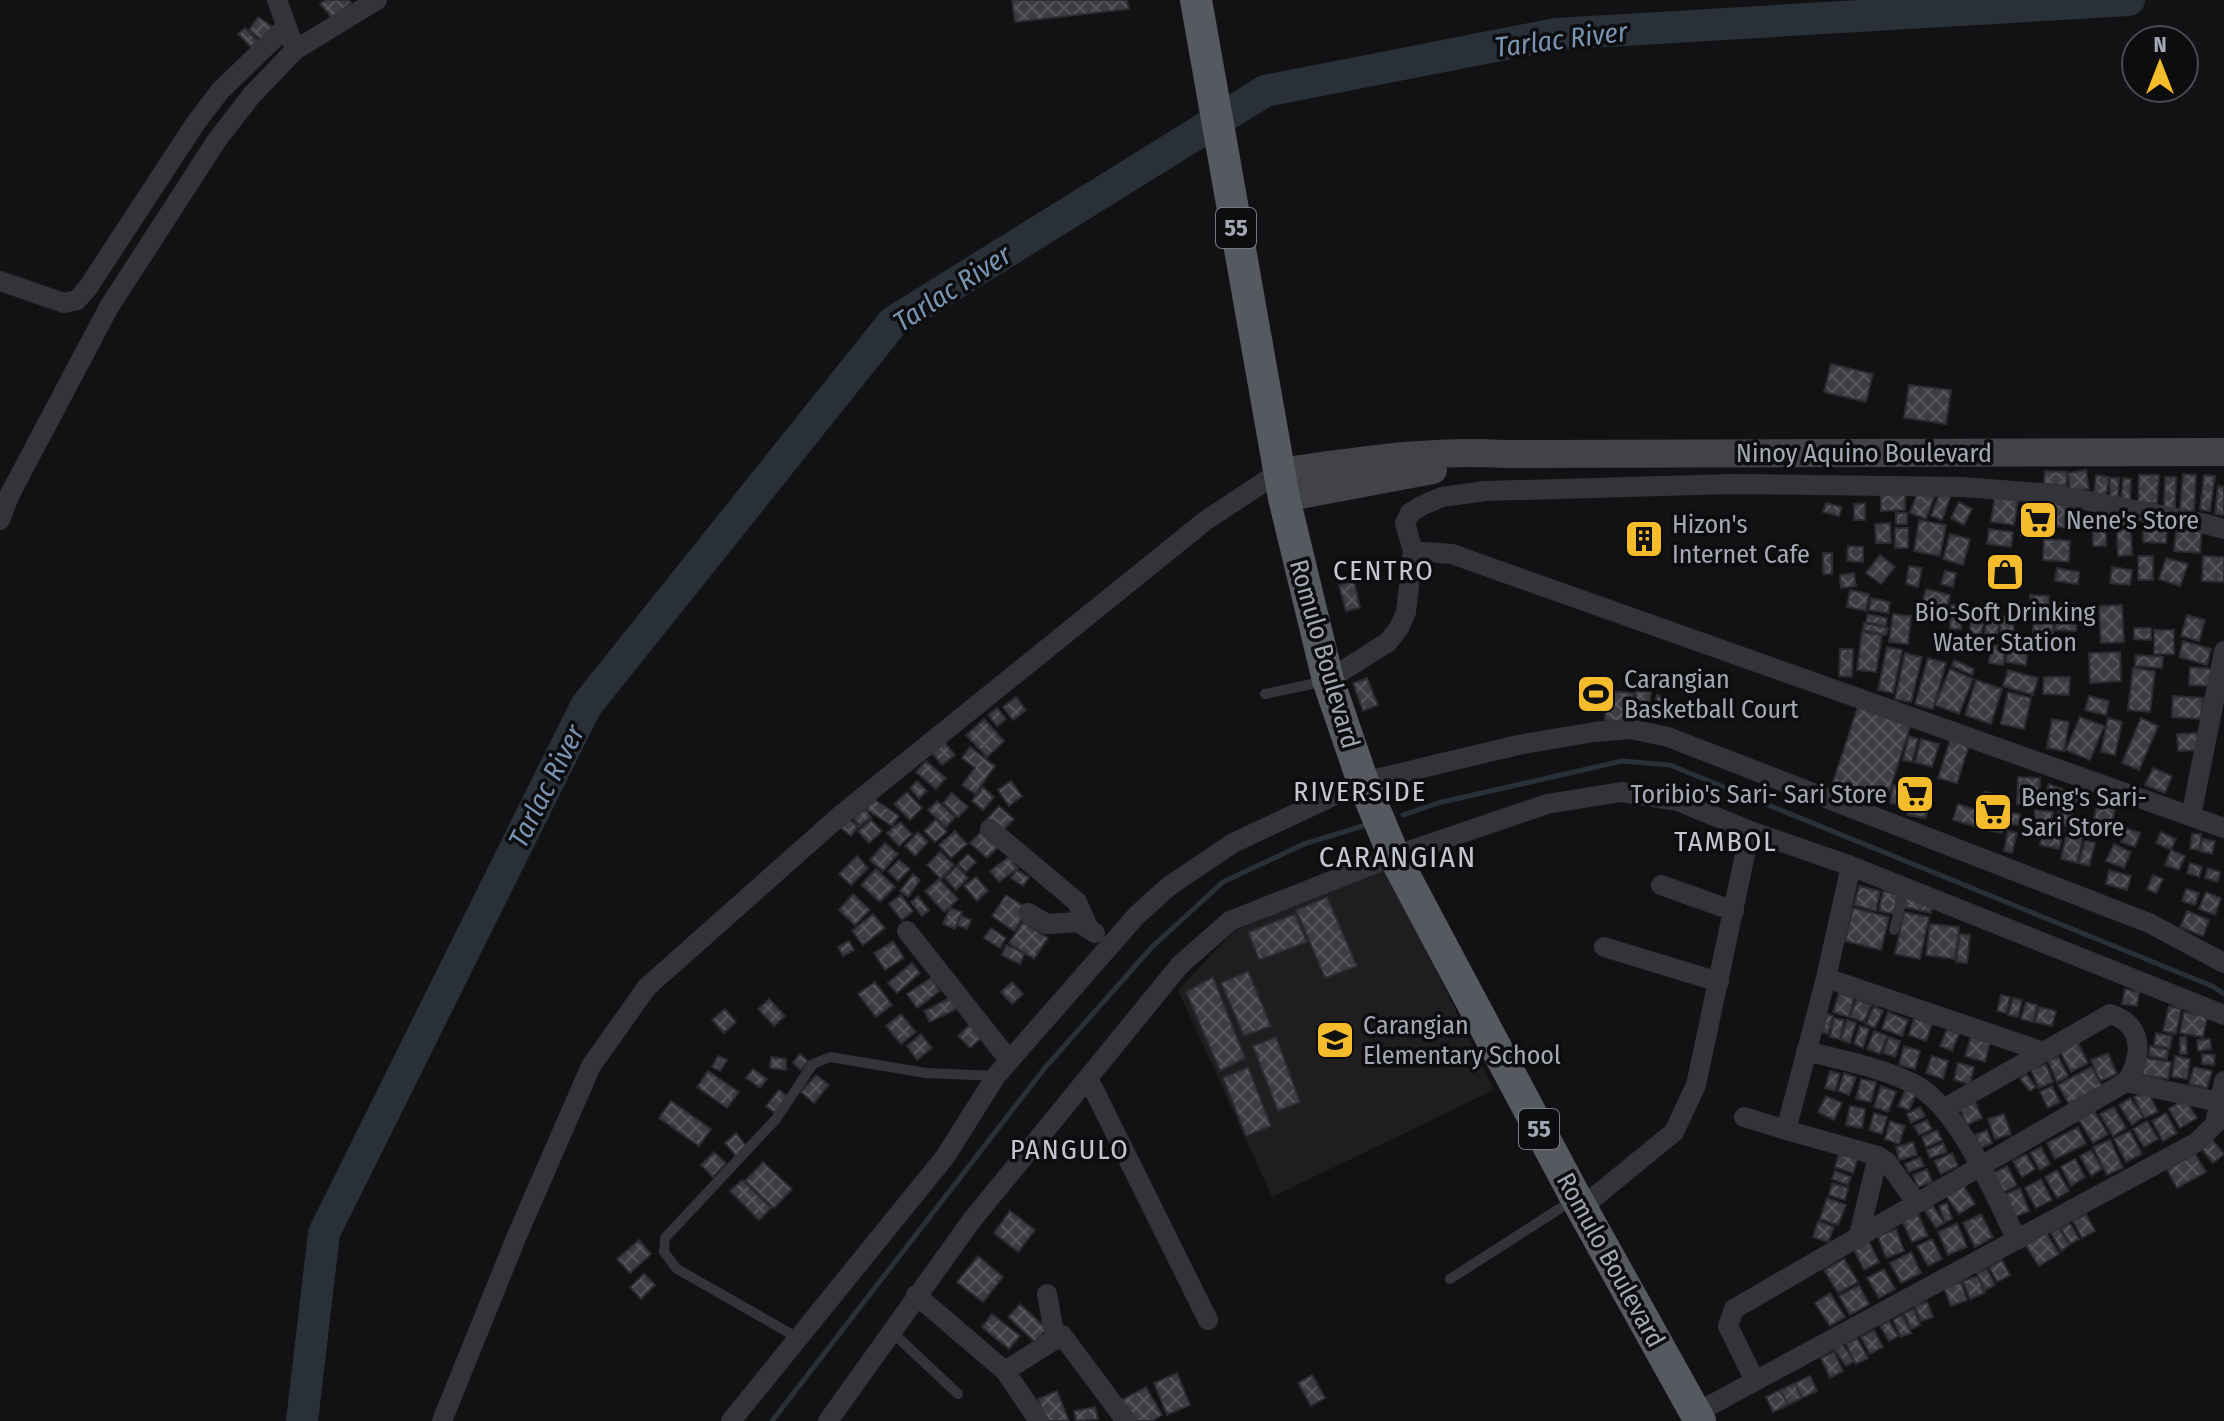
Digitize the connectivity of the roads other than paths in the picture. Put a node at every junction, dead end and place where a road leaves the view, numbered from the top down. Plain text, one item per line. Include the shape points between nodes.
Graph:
1 (277, 0) edge
2 (377, 0) edge
3 (1197, 2) edge
4 (285, 28) junction
5 (295, 50) junction
6 (0, 281) edge
7 (2224, 452) edge
8 (1280, 474) junction
9 (5, 493) edge
10 (0, 520) edge
11 (2224, 529) edge
12 (1413, 551) junction
13 (2224, 651) edge
14 (1328, 680) junction
15 (1265, 694) dead end
16 (1363, 782) junction
17 (2191, 816) junction
18 (2224, 828) edge
19 (990, 829) dead end
20 (1750, 831) junction
21 (1394, 856) junction
22 (1851, 866) junction
23 (1661, 885) dead end
24 (1905, 888) junction
25 (1734, 911) junction
26 (1028, 913) dead end
27 (1089, 929) junction
28 (1894, 930) dead end
29 (907, 931) dead end
30 (1111, 944) junction
31 (1604, 947) dead end
32 (2224, 963) edge
33 (1826, 978) junction
34 (1719, 982) junction
35 (2224, 1015) edge
36 (1806, 1051) junction
37 (2041, 1051) junction
38 (1003, 1068) junction
39 (1088, 1078) junction
40 (2224, 1081) edge
41 (2126, 1082) junction
42 (2219, 1102) junction
43 (1945, 1108) junction
44 (1744, 1117) dead end
45 (1786, 1130) junction
46 (1878, 1156) junction
47 (1980, 1167) junction
48 (1916, 1202) junction
49 (1578, 1203) junction
50 (1859, 1235) junction
51 (2017, 1240) junction
52 (1450, 1279) dead end
53 (1047, 1294) dead end
54 (916, 1295) junction
55 (1208, 1320) dead end
56 (891, 1331) junction
57 (798, 1338) junction
58 (1055, 1338) junction
59 (1005, 1371) junction
60 (1755, 1381) junction
61 (958, 1394) dead end
62 (1698, 1417) edge
63 (442, 1421) edge
64 (731, 1421) edge
65 (828, 1421) edge
66 (1039, 1421) edge
67 (1126, 1421) edge

1 - 4 street
2 - 5 street
3 - 8 highway, Romulo Boulevard / 55
4 - 5 street
4 - 6 street via 220,91 77,300 64,303
5 - 9 street via 217,140 117,294
7 - 8 main road, Ninoy Aquino Boulevard via 1504,454 1407,474
8 - 14 highway, Romulo Boulevard / 55
8 - 63 street via 1205,521 854,804 647,987 591,1066
9 - 10 street
11 - 12 street via 2053,494 1963,487 1584,487 1442,497 1410,513 1405,523
12 - 14 street via 1406,612 1399,628 1388,642
12 - 17 street via 1452,554
13 - 17 street
14 - 15 lane
14 - 16 highway, Romulo Boulevard / 55
16 - 21 highway, Romulo Boulevard / 55
16 - 30 street via 1233,843 1168,887
16 - 32 street via 1518,745 1630,729 2149,923
17 - 18 street
19 - 27 street via 1077,902
20 - 21 street via 1678,801 1621,792 1547,804
20 - 22 street
20 - 25 street
21 - 39 street via 1230,921 1180,965
21 - 49 highway, Romulo Boulevard / 55
22 - 24 street
22 - 33 street
23 - 25 street
24 - 28 lane
24 - 35 street
25 - 34 street
26 - 27 street via 1042,923 1073,921
27 - 30 street
29 - 38 street
30 - 38 street
31 - 34 street
33 - 36 street
33 - 37 street
34 - 49 street via 1696,1085 1674,1132
36 - 43 street via 1915,1084
36 - 45 street
37 - 41 street via 2110,1014 2123,1018 2139,1052
37 - 43 street
38 - 57 street via 945,1157
38 - 57 lane via 926,1073 821,1059 776,1119 665,1238 664,1252 677,1269
39 - 54 street
39 - 55 street
40 - 42 street
41 - 42 street
41 - 47 street
42 - 51 street via 2215,1124 2197,1142
43 - 47 street
44 - 45 street
45 - 46 street
46 - 48 street
46 - 50 street
47 - 48 street
47 - 51 street
48 - 50 street
49 - 52 lane
49 - 62 highway, Romulo Boulevard / 55
50 - 60 street via 1734,1309 1728,1326
51 - 60 street
53 - 58 street
54 - 56 street
54 - 59 street
56 - 61 lane
56 - 65 street
57 - 64 street
58 - 59 street
58 - 67 street via 1066,1337
59 - 66 street
60 - 62 street

